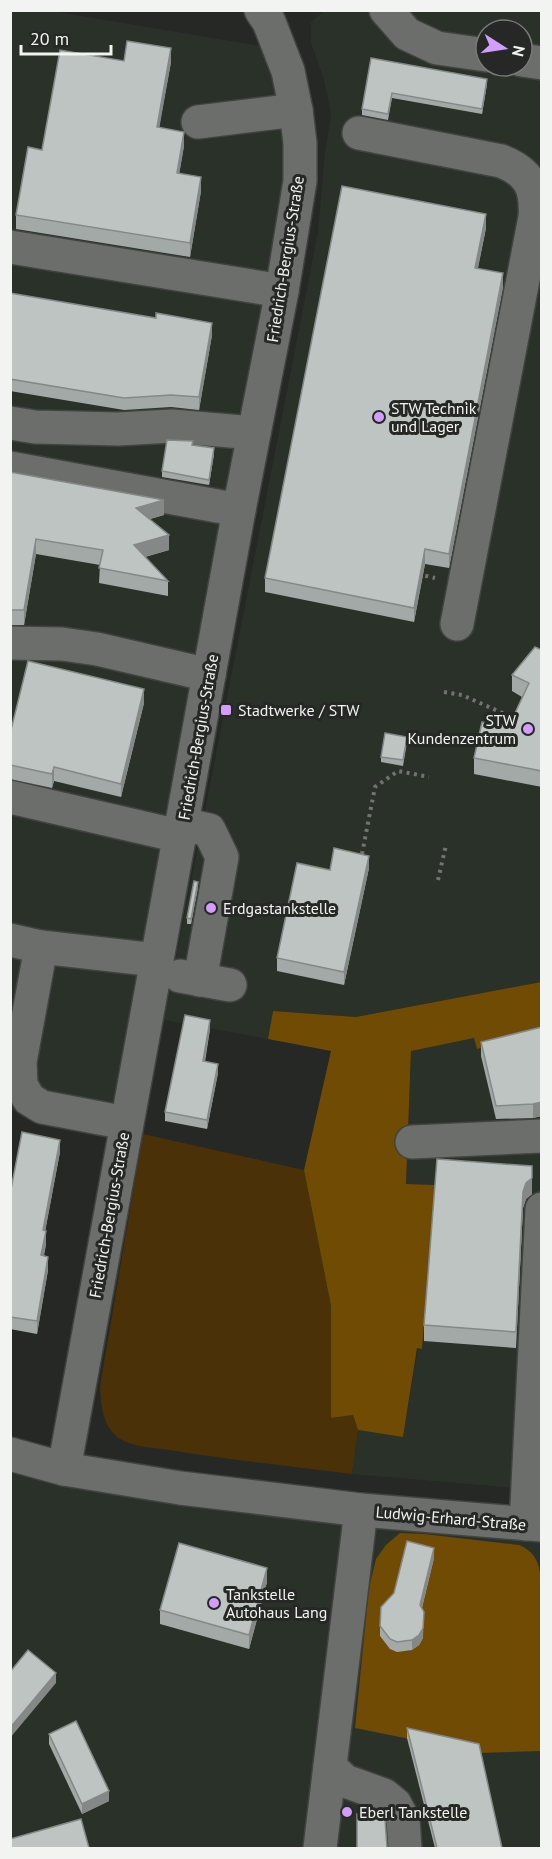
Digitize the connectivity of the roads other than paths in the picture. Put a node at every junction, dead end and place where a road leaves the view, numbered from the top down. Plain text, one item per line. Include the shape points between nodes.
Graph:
1 (261, 10) edge
2 (386, 10) edge
3 (474, 53) edge
4 (296, 110) junction
5 (198, 122) dead end
6 (359, 133) dead end
7 (10, 247) edge
8 (282, 291) junction
9 (10, 423) edge
10 (254, 433) junction
11 (10, 468) edge
12 (240, 510) junction
13 (457, 624) dead end
14 (10, 643) edge
15 (209, 675) junction
16 (10, 797) edge
17 (180, 830) junction
18 (26, 943) edge
19 (155, 966) junction
20 (126, 1123) junction
21 (542, 1136) edge
22 (412, 1142) dead end
23 (542, 1209) edge
24 (10, 1454) edge
25 (10, 1468) edge
26 (64, 1469) junction
27 (360, 1510) junction
28 (534, 1525) edge
29 (330, 1767) junction
30 (320, 1848) edge
31 (405, 1848) edge

1 - 4 street, Friedrich-Bergius-Straße via 288,71
2 - 3 street via 407,34 436,48
4 - 5 street
4 - 8 street, Friedrich-Bergius-Straße via 300,181
6 - 13 street via 501,161 527,177 536,204
7 - 8 street
8 - 10 street, Friedrich-Bergius-Straße
9 - 10 street via 118,429 172,426
10 - 12 street, Friedrich-Bergius-Straße
11 - 12 street
12 - 15 street, Friedrich-Bergius-Straße
14 - 15 street via 97,648
15 - 17 street, Friedrich-Bergius-Straße
16 - 17 street
17 - 19 street, Friedrich-Bergius-Straße
17 - 19 street via 208,830 222,857 215,982
18 - 19 street
18 - 20 street via 21,1085 29,1099 42,1107
19 - 20 street, Friedrich-Bergius-Straße
20 - 26 street, Friedrich-Bergius-Straße
21 - 22 street
23 - 28 street
24 - 26 street
25 - 26 street
26 - 27 street, Ludwig-Erhard-Straße
27 - 28 street, Ludwig-Erhard-Straße
27 - 29 street
29 - 30 street
29 - 31 street via 345,1781 384,1795 395,1804 403,1819

